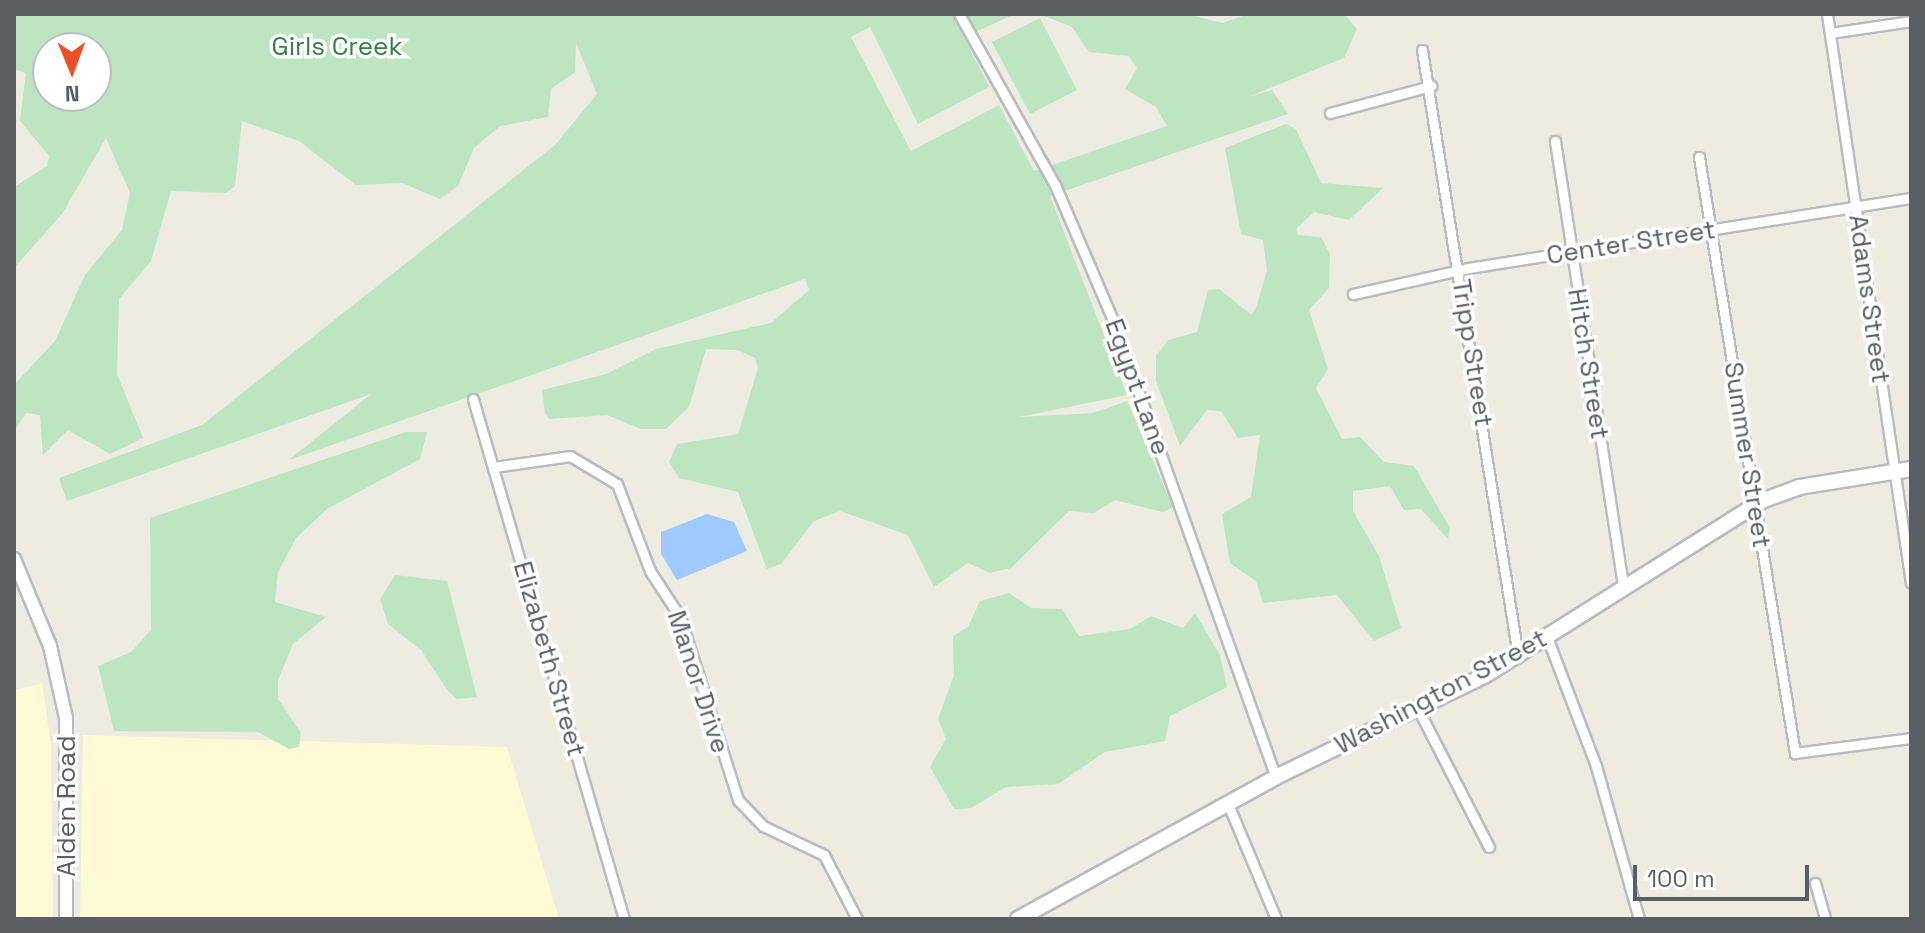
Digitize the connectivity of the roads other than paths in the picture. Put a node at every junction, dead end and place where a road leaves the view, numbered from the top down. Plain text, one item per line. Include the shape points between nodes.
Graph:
1 (959, 14) edge
2 (1827, 14) edge
3 (1911, 21) edge
4 (1830, 33) junction
5 (1422, 50) dead end
6 (1431, 86) junction
7 (1330, 113) dead end
8 (1555, 141) dead end
9 (1699, 157) dead end
10 (1911, 198) edge
11 (1855, 207) junction
12 (1713, 230) junction
13 (1570, 252) junction
14 (1459, 271) junction
15 (1353, 294) dead end
16 (473, 399) dead end
17 (494, 467) junction
18 (1911, 469) edge
19 (1894, 472) junction
20 (1753, 506) junction
21 (14, 559) edge
22 (1911, 583) edge
23 (1623, 587) junction
24 (1547, 637) junction
25 (1518, 656) junction
26 (1418, 709) junction
27 (1911, 738) edge
28 (1276, 777) junction
29 (1228, 804) junction
30 (1489, 847) dead end
31 (1815, 883) dead end
32 (66, 919) edge
33 (624, 919) edge
34 (857, 919) edge
35 (1018, 919) edge
36 (1276, 919) edge
37 (1639, 919) edge
38 (1825, 919) edge

1 - 28 street, Egypt Lane via 1055,185 1113,320
2 - 4 street, Adams Street
3 - 4 street
4 - 11 street, Adams Street
5 - 6 street, Tripp Street
6 - 7 street
6 - 14 street, Tripp Street
8 - 13 street, Hitch Street
9 - 12 street, Summer Street
10 - 11 street, Center Street
11 - 12 street, Center Street
11 - 19 street, Adams Street
12 - 13 street, Center Street
12 - 20 street, Summer Street
13 - 14 street, Center Street
13 - 23 street, Hitch Street
14 - 15 street, Center Street
14 - 25 street, Tripp Street
16 - 17 street, Elizabeth Street
17 - 33 street, Elizabeth Street
17 - 34 street, Manor Drive via 561,454 588,461 617,484 650,571 680,617 738,800 763,826 824,855
18 - 19 main road, Washington Street
19 - 20 main road, Washington Street via 1799,487
19 - 22 street, Adams Street
20 - 23 main road, Washington Street
20 - 27 street, Summer Street via 1795,753
21 - 32 street, Alden Road via 50,646 66,718
23 - 24 main road, Washington Street
24 - 25 main road, Washington Street
24 - 37 street via 1596,766
25 - 26 main road, Washington Street
26 - 28 main road, Washington Street
26 - 30 street
28 - 29 main road, Washington Street
29 - 35 main road, Washington Street
29 - 36 street
31 - 38 street

